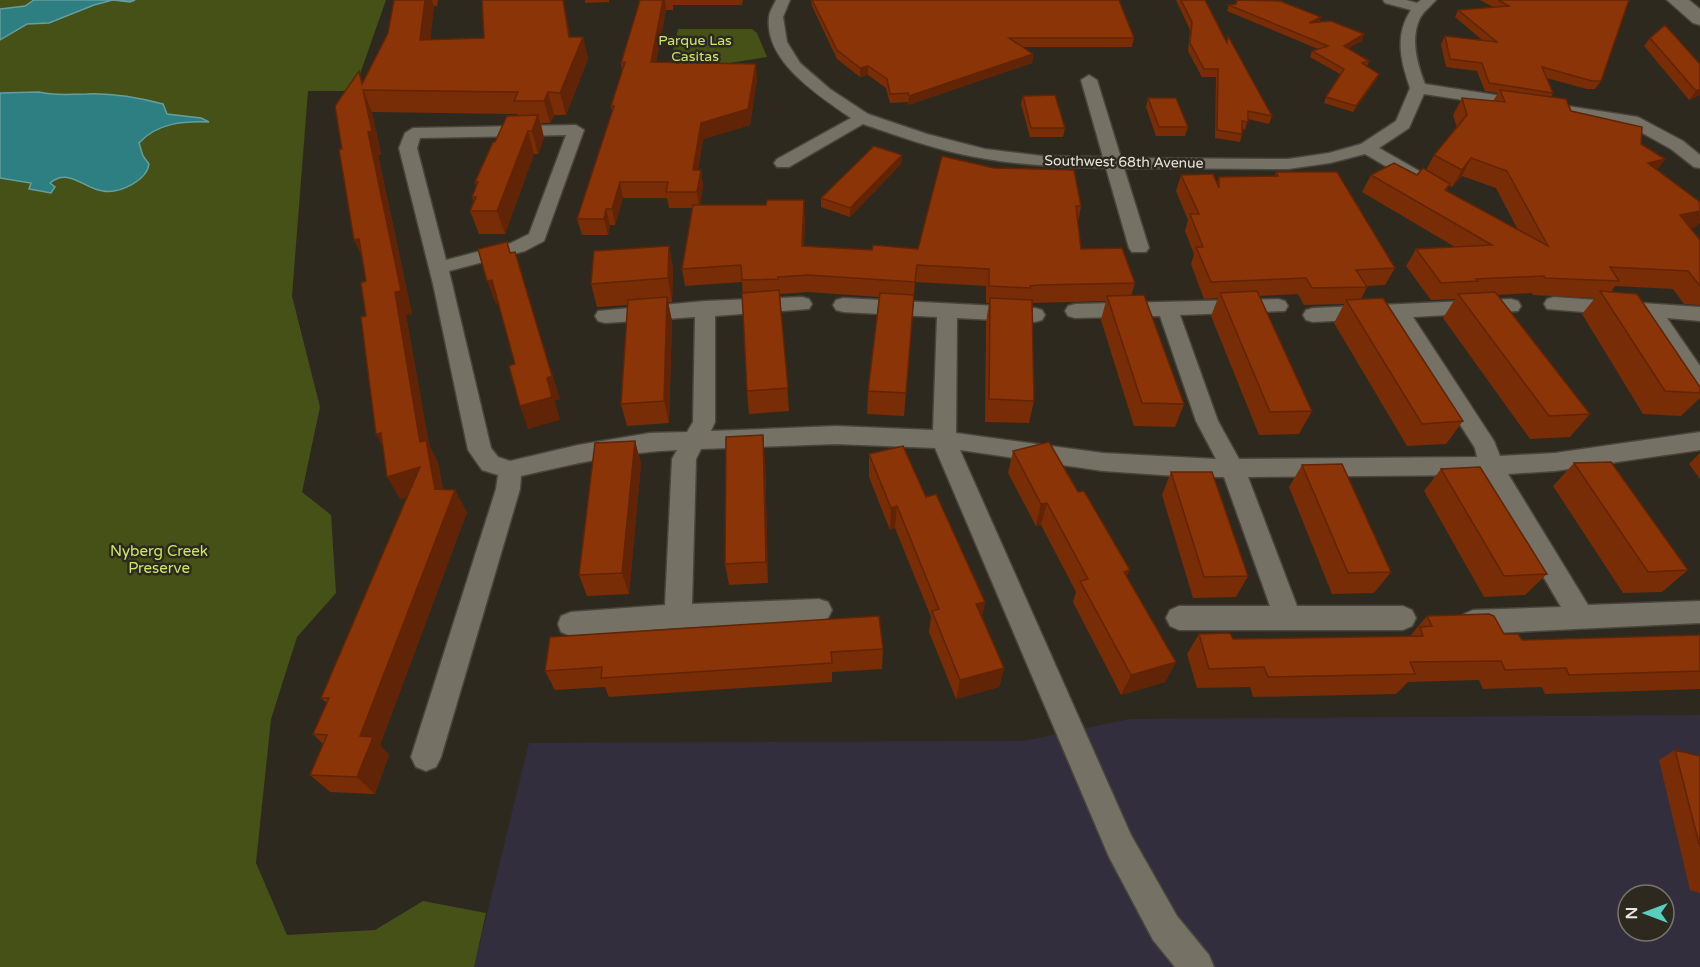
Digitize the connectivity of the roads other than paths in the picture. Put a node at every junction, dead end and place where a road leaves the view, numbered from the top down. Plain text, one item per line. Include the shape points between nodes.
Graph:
1 (783, 0) edge
2 (1390, 0) edge
3 (1677, 0) edge
4 (1424, 4) edge
5 (1700, 19) edge
6 (1089, 80) dead end
7 (1418, 88) junction
8 (862, 118) junction
9 (1367, 148) junction
10 (783, 163) dead end
11 (1115, 163) junction
12 (1700, 163) edge
13 (1435, 188) edge
14 (1139, 248) dead end
15 (438, 268) junction
16 (802, 304) dead end
17 (1554, 304) edge
18 (843, 305) dead end
19 (1278, 306) dead end
20 (1511, 306) dead end
21 (705, 308) junction
22 (1168, 309) junction
23 (1650, 310) junction
24 (947, 311) junction
25 (1076, 311) edge
26 (1398, 311) junction
27 (1700, 314) edge
28 (1035, 315) edge
29 (1313, 315) dead end
30 (605, 316) edge
31 (1700, 383) edge
32 (692, 440) junction
33 (944, 441) junction
34 (1700, 441) edge
35 (1491, 466) junction
36 (1232, 468) junction
37 (510, 470) junction
38 (819, 610) dead end
39 (1700, 612) edge
40 (678, 616) junction
41 (1581, 617) junction
42 (1179, 618) dead end
43 (1288, 618) junction
44 (1403, 618) dead end
45 (1473, 622) edge
46 (571, 624) dead end
47 (426, 757) dead end
48 (1197, 967) edge

1 - 8 street, Southwest 68th Avenue via 776,17 780,42 794,66
2 - 4 street
3 - 5 main road
4 - 7 street via 1406,36 1408,62
6 - 11 street
7 - 9 street, Southwest 68th Avenue via 1403,124
7 - 12 street via 1632,121 1677,145
8 - 10 street
8 - 11 street, Southwest 68th Avenue via 985,154
9 - 11 street, Southwest 68th Avenue via 1288,164
9 - 13 street
11 - 14 street
15 - 15 street via 408,148 414,133 576,130 537,237 518,248
15 - 37 street via 480,450 490,464
16 - 21 street
17 - 23 street
18 - 24 street
19 - 22 street
20 - 26 street
21 - 30 street
21 - 32 street via 704,422
22 - 25 street
22 - 36 street via 1207,421
23 - 27 street
23 - 31 street
24 - 28 street
24 - 33 street
26 - 29 street
26 - 35 street via 1486,447
32 - 33 street via 836,435
32 - 37 street via 650,442
32 - 40 street via 684,459
33 - 36 street via 1103,462
33 - 48 street via 1120,846 1165,928
34 - 35 street via 1555,462
35 - 36 street
35 - 41 street
36 - 43 street
37 - 47 street via 508,489
38 - 40 street
39 - 41 street
40 - 46 street
41 - 45 street
42 - 43 street
43 - 44 street

